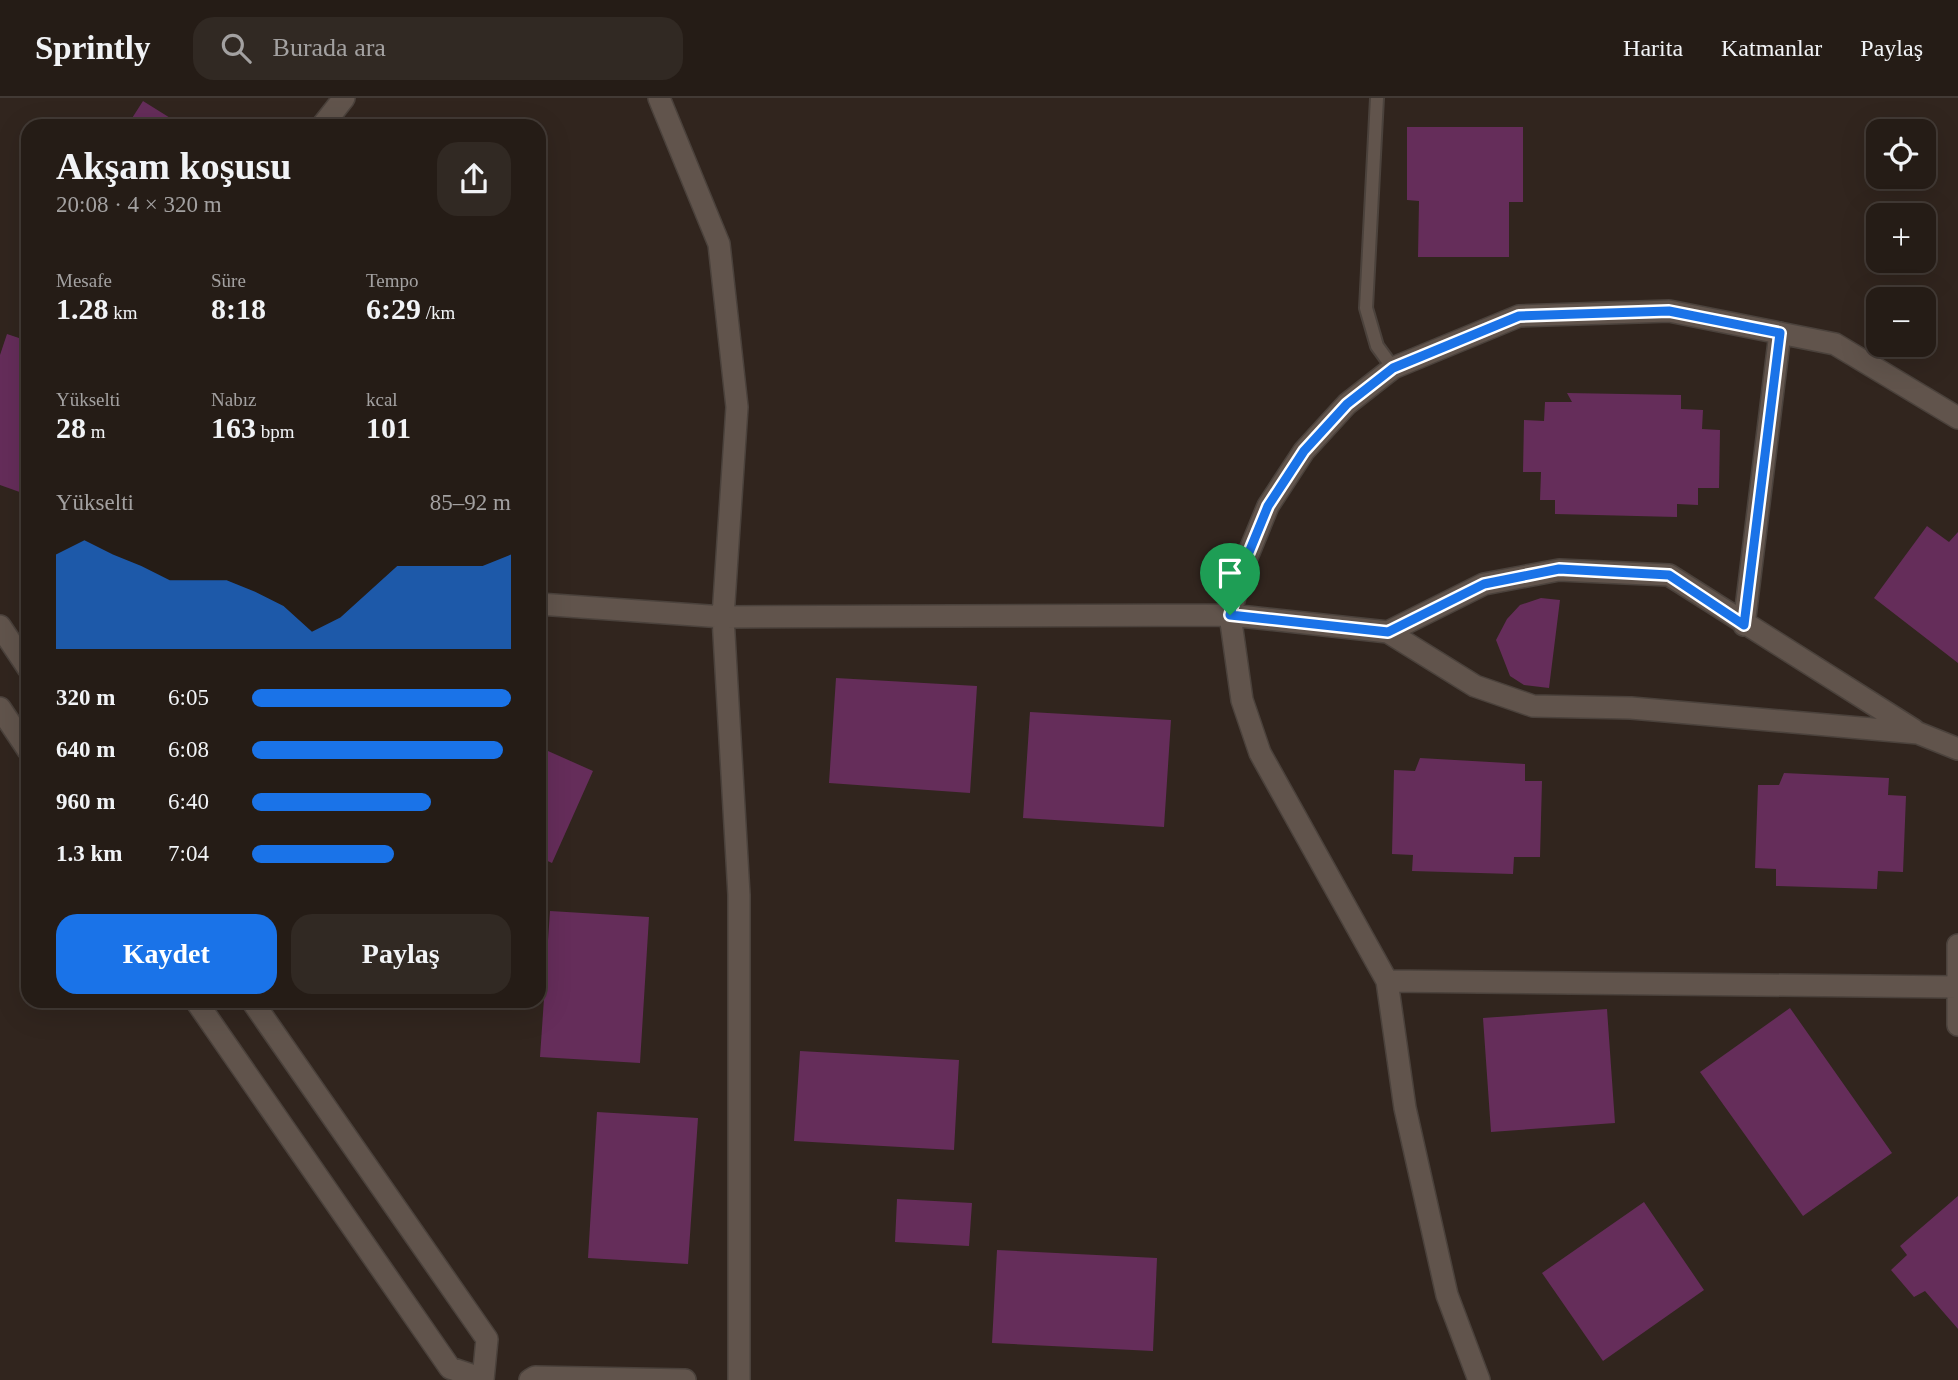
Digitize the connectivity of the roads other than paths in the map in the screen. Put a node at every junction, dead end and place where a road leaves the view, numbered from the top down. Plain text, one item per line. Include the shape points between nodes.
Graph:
1 (344, 98) edge
2 (659, 98) edge
3 (1377, 98) edge
4 (328, 119) edge
5 (1780, 333) junction
6 (1393, 368) junction
7 (1958, 418) edge
8 (546, 604) edge
9 (1230, 615) junction
10 (723, 617) junction
11 (1744, 625) junction
12 (0, 626) edge
13 (1388, 632) junction
14 (21, 658) edge
15 (0, 708) edge
16 (1919, 733) junction
17 (21, 740) edge
18 (1958, 749) edge
19 (1958, 945) edge
20 (1387, 981) junction
21 (1957, 987) edge
22 (201, 1008) edge
23 (257, 1008) edge
24 (1958, 1025) edge
25 (483, 1380) edge
26 (530, 1380) edge
27 (685, 1380) edge
28 (739, 1380) edge
29 (1479, 1380) edge

1 - 4 street
2 - 10 street via 719,244 737,407
3 - 6 lane via 1366,308 1377,346
5 - 6 street via 1669,311 1519,316
5 - 7 street via 1835,344
5 - 11 street
6 - 9 street via 1347,404 1304,451 1268,506 1243,567
8 - 10 street
9 - 10 street
9 - 13 street
9 - 20 street via 1242,700 1260,752
10 - 28 street via 739,895
11 - 13 street via 1669,575 1559,569 1484,584
11 - 16 street
12 - 14 street
13 - 16 street via 1475,686 1532,706 1631,708
15 - 17 street
16 - 18 street
19 - 21 street
20 - 21 street
20 - 29 street via 1405,1108 1447,1295
21 - 24 street
22 - 25 street via 450,1368
23 - 25 street via 487,1339
26 - 27 street

